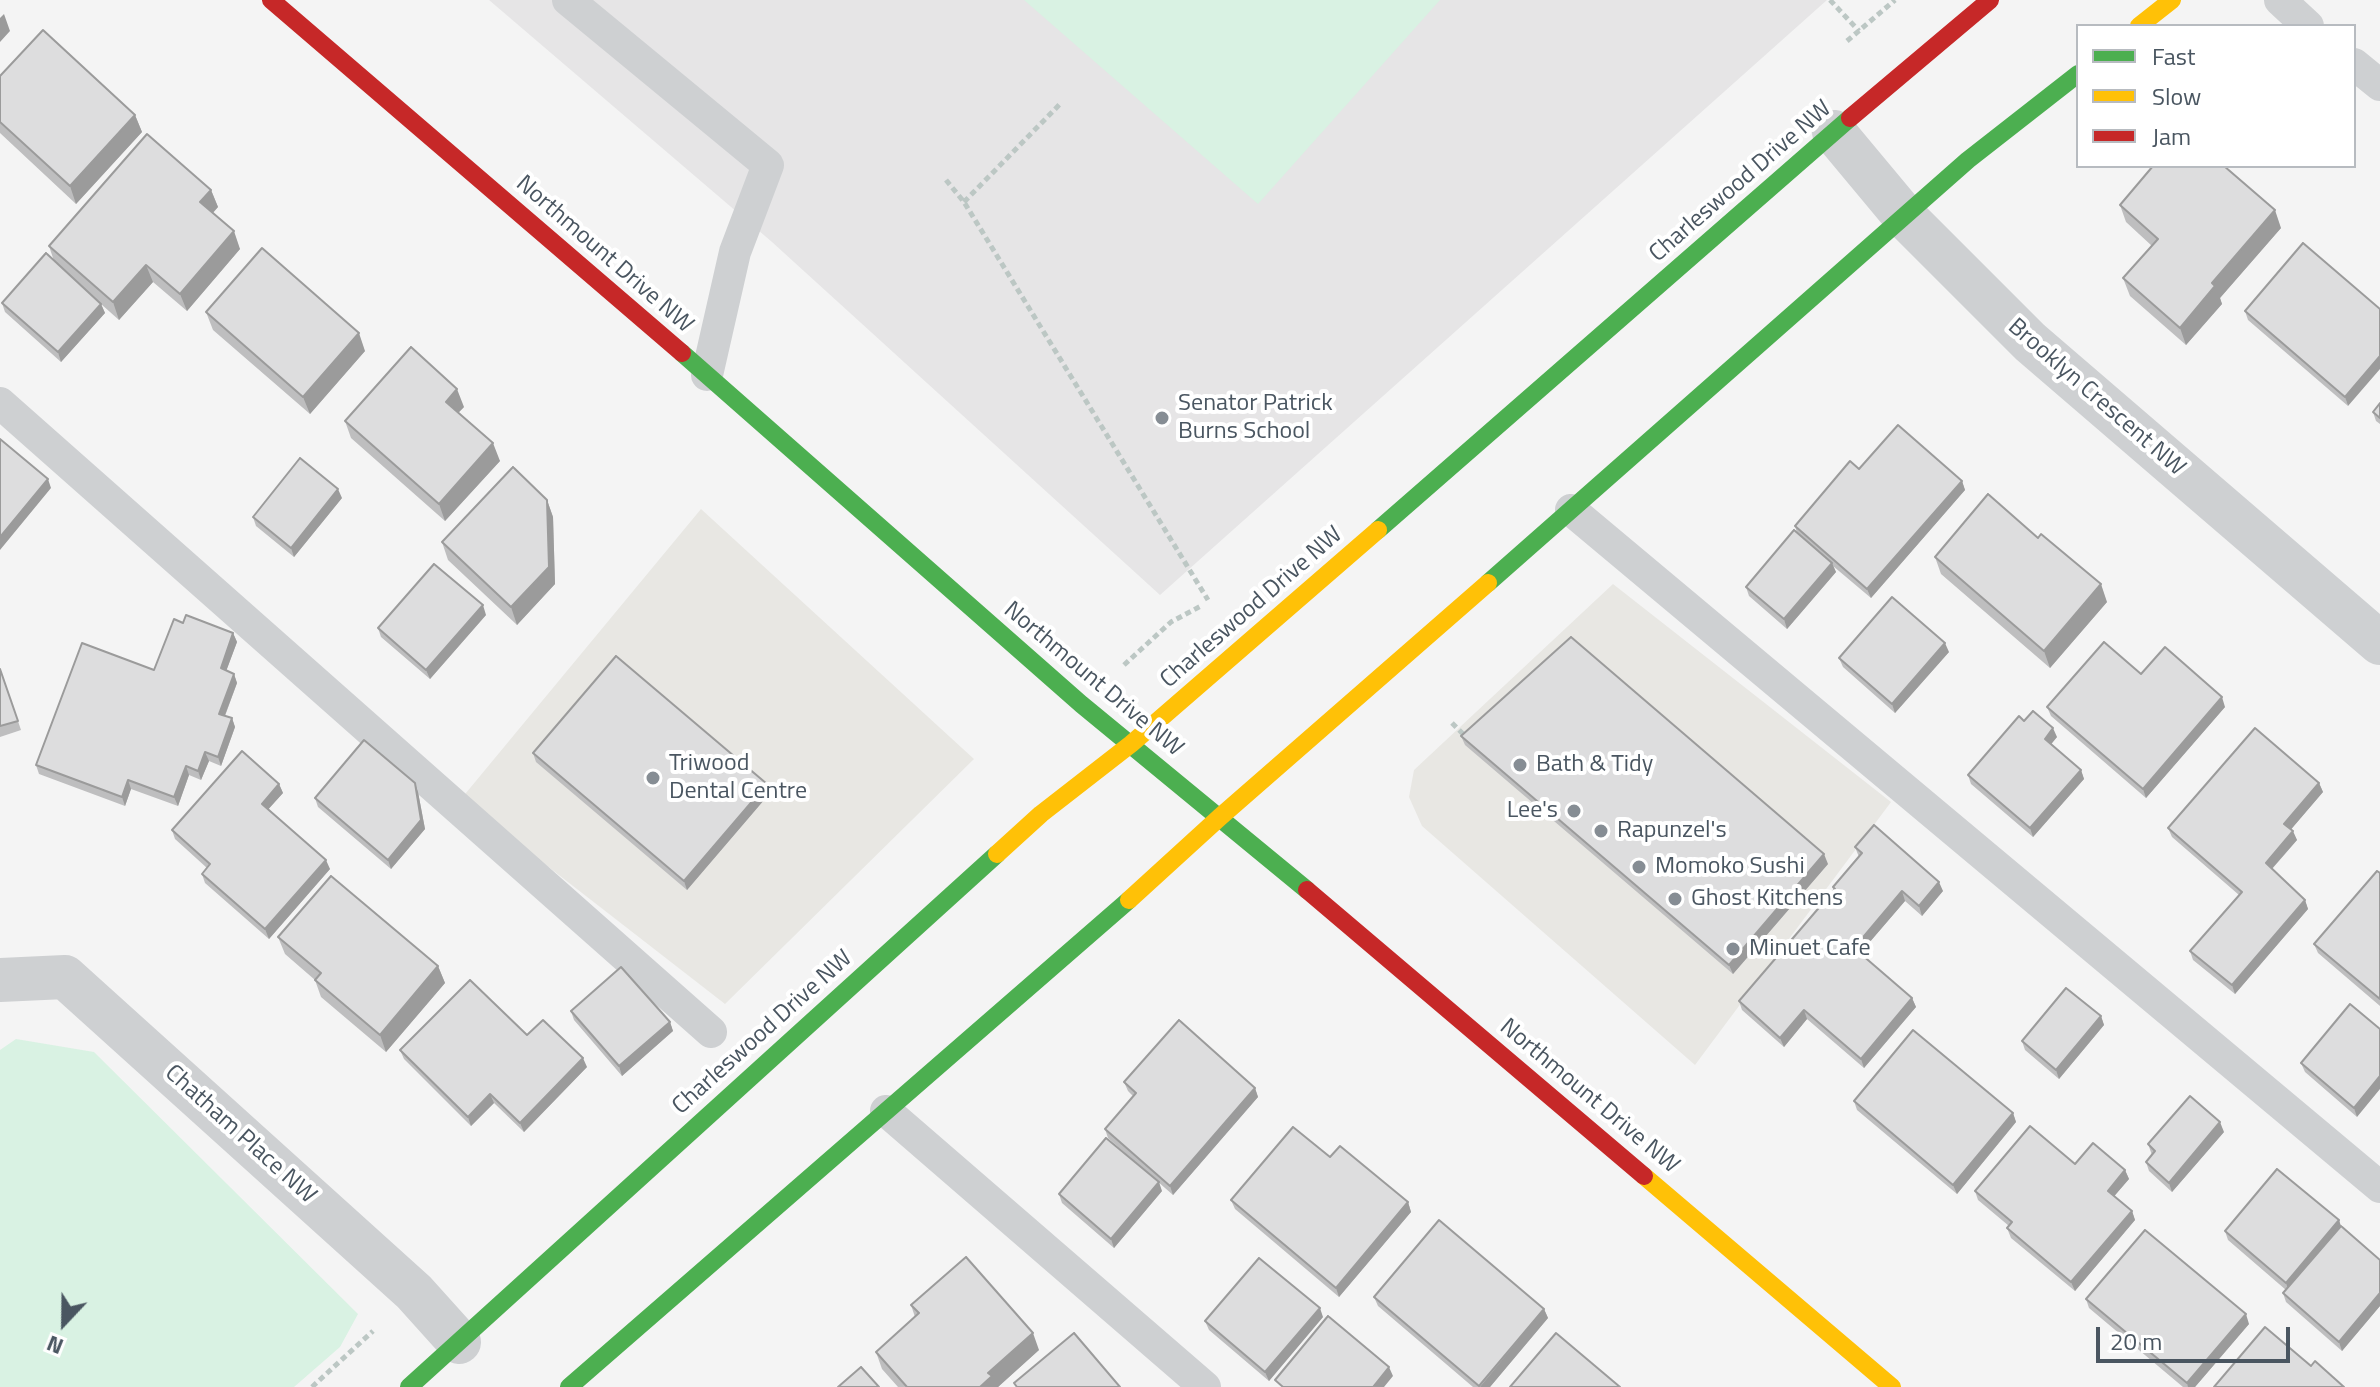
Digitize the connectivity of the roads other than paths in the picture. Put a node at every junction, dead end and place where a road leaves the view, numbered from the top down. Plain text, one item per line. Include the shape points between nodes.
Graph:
1 (271, 0) edge
2 (568, 0) edge
3 (1990, 0) edge
4 (2172, 0) edge
5 (2280, 0) edge
6 (2142, 24) edge
7 (2306, 24) edge
8 (2356, 66) edge
9 (2076, 76) edge
10 (2380, 85) edge
11 (1834, 132) junction
12 (1904, 216) junction
13 (707, 375) junction
14 (0, 403) edge
15 (1571, 510) junction
16 (2380, 643) edge
17 (1131, 744) junction
18 (1220, 817) junction
19 (0, 980) edge
20 (711, 1032) dead end
21 (886, 1111) junction
22 (2380, 1187) edge
23 (459, 1342) junction
24 (1882, 1384) edge
25 (409, 1387) edge
26 (569, 1387) edge
27 (1205, 1387) edge

1 - 13 street, Northmount Drive NW
2 - 13 lane via 768,165 735,252
3 - 11 street, Charleswood Drive NW
4 - 6 street
5 - 7 lane
8 - 10 lane
9 - 12 street
11 - 12 street, Brooklyn Crescent NW
11 - 17 street, Charleswood Drive NW
12 - 15 street
12 - 16 street, Brooklyn Crescent NW via 2030,342
13 - 17 street, Northmount Drive NW
14 - 20 lane
15 - 18 street
15 - 22 lane
17 - 18 street, Northmount Drive NW
17 - 23 street, Charleswood Drive NW via 1041,814
18 - 21 street
18 - 24 street, Northmount Drive NW
19 - 23 street, Chatham Place NW via 65,977 414,1292
21 - 26 street
21 - 27 lane
23 - 25 street, Charleswood Drive NW

